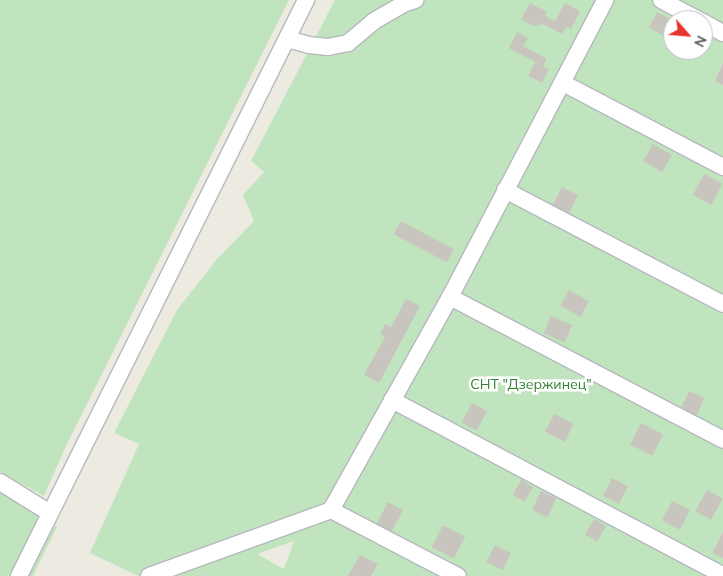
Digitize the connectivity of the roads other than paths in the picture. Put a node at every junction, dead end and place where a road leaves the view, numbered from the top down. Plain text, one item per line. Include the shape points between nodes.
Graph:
1 (306, 0) edge
2 (415, 0) edge
3 (605, 0) edge
4 (661, 0) edge
5 (680, 10) edge
6 (287, 39) junction
7 (563, 83) junction
8 (723, 167) edge
9 (505, 190) junction
10 (450, 297) junction
11 (723, 304) edge
12 (392, 400) junction
13 (723, 440) edge
14 (0, 482) edge
15 (331, 510) junction
16 (50, 513) junction
17 (723, 575) edge
18 (19, 576) edge
19 (149, 576) edge
20 (458, 576) edge

1 - 6 street
2 - 6 street via 374,21 348,43 328,47
3 - 7 street
4 - 5 street
6 - 16 street
7 - 8 street
7 - 9 street
9 - 10 street
9 - 11 street
10 - 12 street
10 - 13 street
12 - 15 street
12 - 17 street
14 - 16 street
15 - 19 street
15 - 20 street
16 - 18 street

